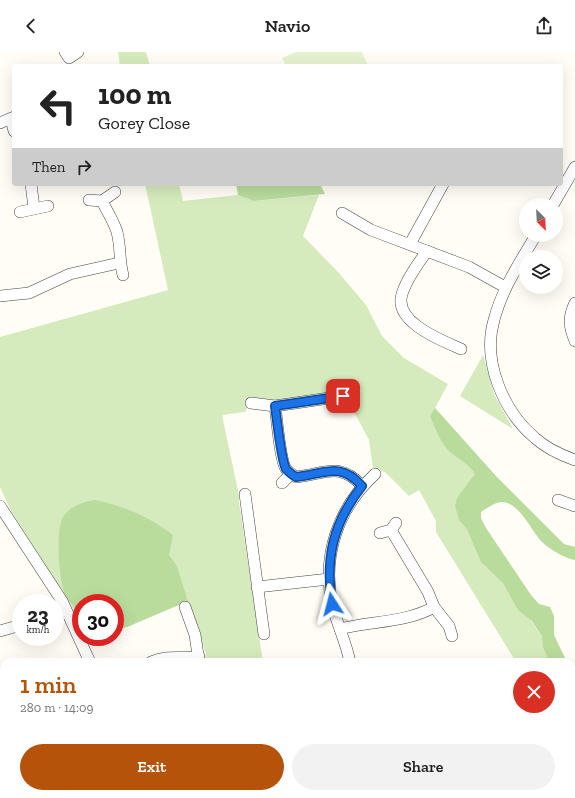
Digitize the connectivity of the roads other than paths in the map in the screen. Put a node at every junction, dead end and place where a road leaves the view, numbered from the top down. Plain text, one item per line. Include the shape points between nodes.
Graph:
1 (12, 118) edge
2 (0, 123) edge
3 (575, 167) edge
4 (31, 186) edge
5 (442, 186) edge
6 (115, 192) dead end
7 (557, 198) edge
8 (89, 200) dead end
9 (102, 201) junction
10 (48, 206) dead end
11 (34, 208) junction
12 (20, 212) dead end
13 (342, 213) dead end
14 (532, 242) edge
15 (410, 244) junction
16 (427, 251) junction
17 (119, 263) junction
18 (123, 275) dead end
19 (505, 287) junction
20 (0, 296) edge
21 (575, 303) edge
22 (575, 341) edge
23 (461, 349) dead end
24 (343, 396) dead end
25 (251, 404) dead end
26 (275, 406) junction
27 (575, 460) edge
28 (291, 474) junction
29 (375, 474) dead end
30 (282, 483) dead end
31 (362, 486) junction
32 (245, 494) dead end
33 (558, 500) dead end
34 (0, 506) edge
35 (575, 506) edge
36 (389, 529) dead end
37 (329, 579) junction
38 (257, 587) junction
39 (52, 594) edge
40 (185, 607) dead end
41 (434, 607) junction
42 (64, 615) edge
43 (12, 628) edge
44 (340, 629) junction
45 (0, 631) edge
46 (264, 634) dead end
47 (452, 636) dead end
48 (88, 658) edge
49 (164, 658) edge
50 (190, 658) edge
51 (199, 658) edge
52 (349, 658) edge

1 - 2 street
3 - 7 street
4 - 11 street
5 - 15 street
6 - 9 street
8 - 9 street
9 - 17 street via 116,231
10 - 11 street
11 - 12 street
13 - 15 street via 371,230
14 - 19 street
15 - 16 street
16 - 19 street via 469,267
16 - 23 street via 410,277 401,303 412,323
17 - 18 street
17 - 20 street via 70,274 30,293
19 - 27 street via 493,321 491,347 494,371 503,396 514,415 536,439
21 - 22 street via 569,322
24 - 26 street
25 - 26 street
26 - 28 street via 282,460
28 - 30 street
28 - 31 street via 296,477 338,470 354,478
29 - 31 street
31 - 37 street via 337,526 332,545
32 - 38 street
33 - 35 street
34 - 39 street
36 - 41 street via 428,592
37 - 38 street
37 - 44 street via 332,604
38 - 46 street
40 - 51 street via 195,635
41 - 44 street via 413,616
41 - 47 street via 449,626
42 - 48 street
43 - 45 street
44 - 52 street
49 - 50 street

